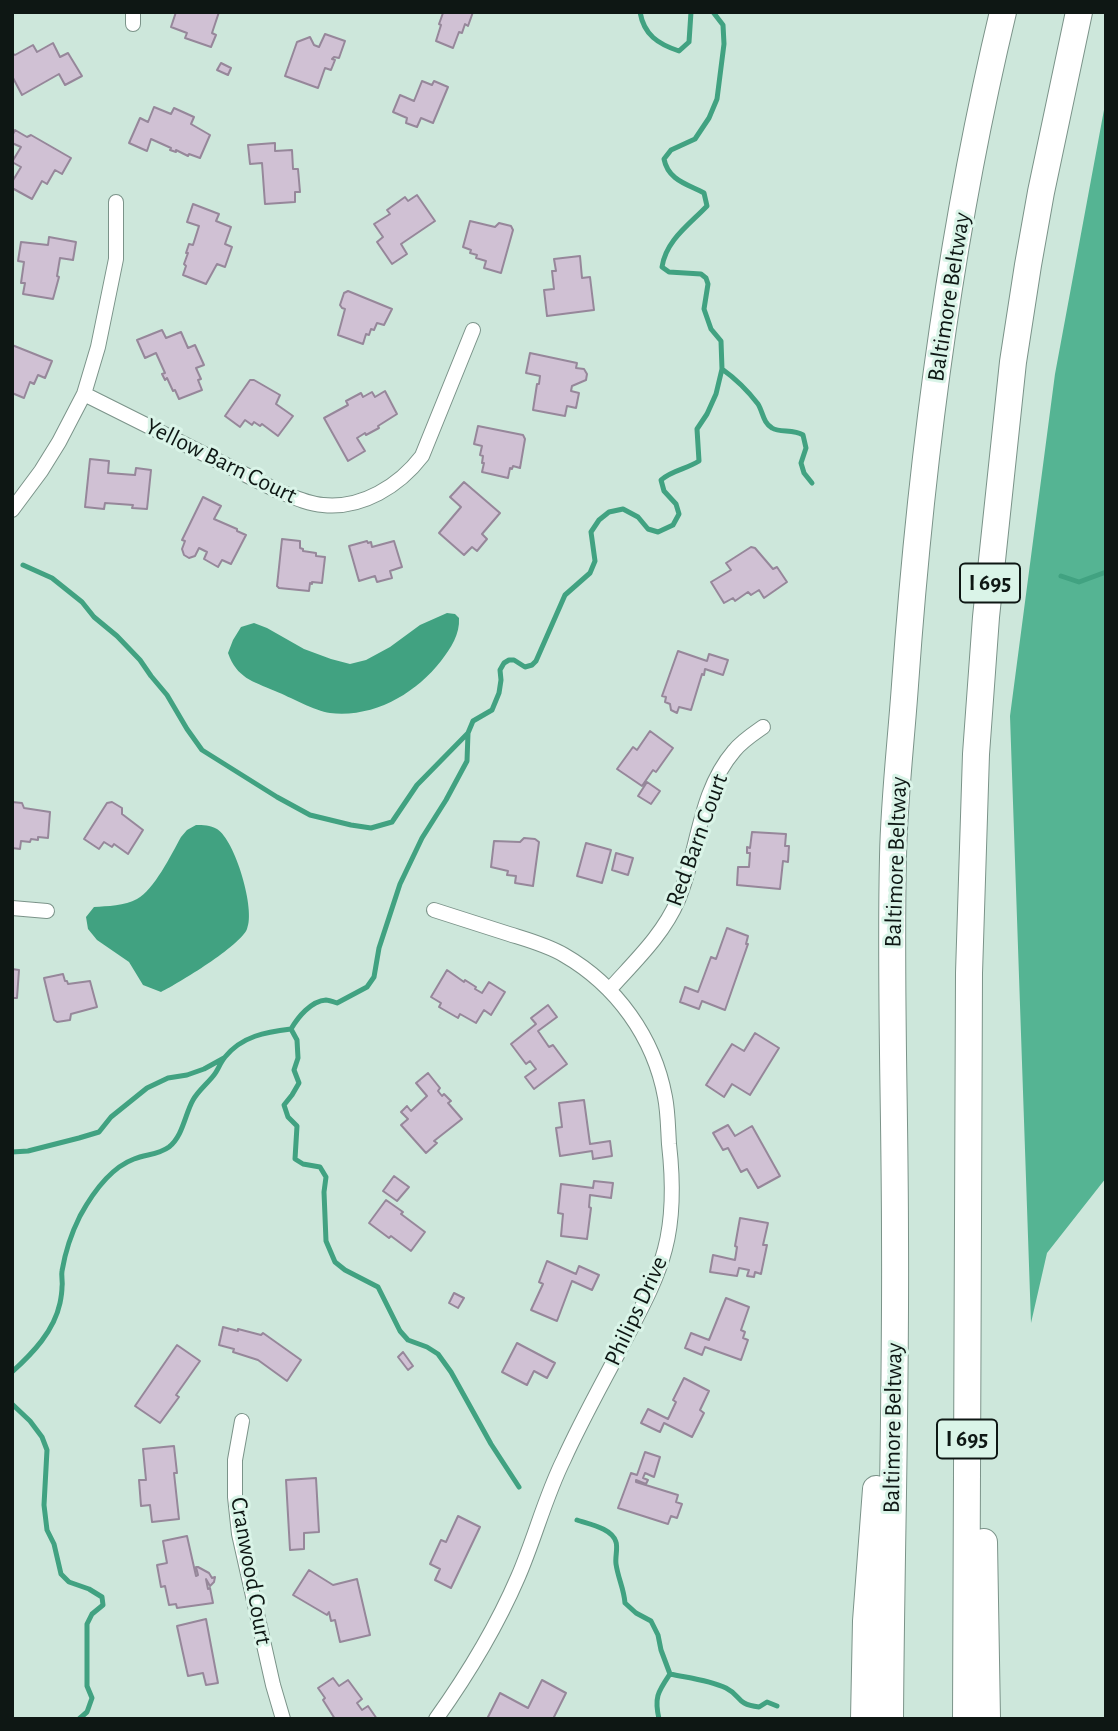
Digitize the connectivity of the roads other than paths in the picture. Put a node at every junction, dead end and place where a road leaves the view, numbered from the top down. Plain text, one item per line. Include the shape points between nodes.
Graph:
1 (1003, 12) edge
2 (1079, 12) edge
3 (116, 202) dead end
4 (473, 330) dead end
5 (84, 394) junction
6 (12, 510) edge
7 (763, 727) dead end
8 (12, 908) edge
9 (434, 909) dead end
10 (47, 911) dead end
11 (610, 989) junction
12 (968, 1160) junction
13 (895, 1240) junction
14 (242, 1421) dead end
15 (283, 1719) edge
16 (436, 1719) edge
17 (864, 1719) edge
18 (890, 1719) edge
19 (966, 1719) edge
20 (987, 1719) edge

1 - 13 highway, Baltimore Beltway via 966,185 936,374 909,624 893,854
2 - 12 highway, I 695 via 1028,265 989,592 972,860
3 - 5 street via 116,259 99,347
4 - 5 street, Yellow Barn Court via 422,456 394,485 346,505 323,505 276,490
5 - 6 street via 41,471
7 - 11 street, Red Barn Court via 735,748 719,771 678,901 663,929
8 - 10 street
9 - 11 street, Philips Drive via 541,944
11 - 16 street, Philips Drive via 632,1017 655,1061 665,1097 672,1168 665,1249 640,1312 556,1476 502,1614
12 - 19 highway, I 695
12 - 20 highway via 978,1198
13 - 17 highway via 866,1621
13 - 18 highway, Baltimore Beltway
14 - 15 street, Cranwood Court via 235,1460 239,1534

